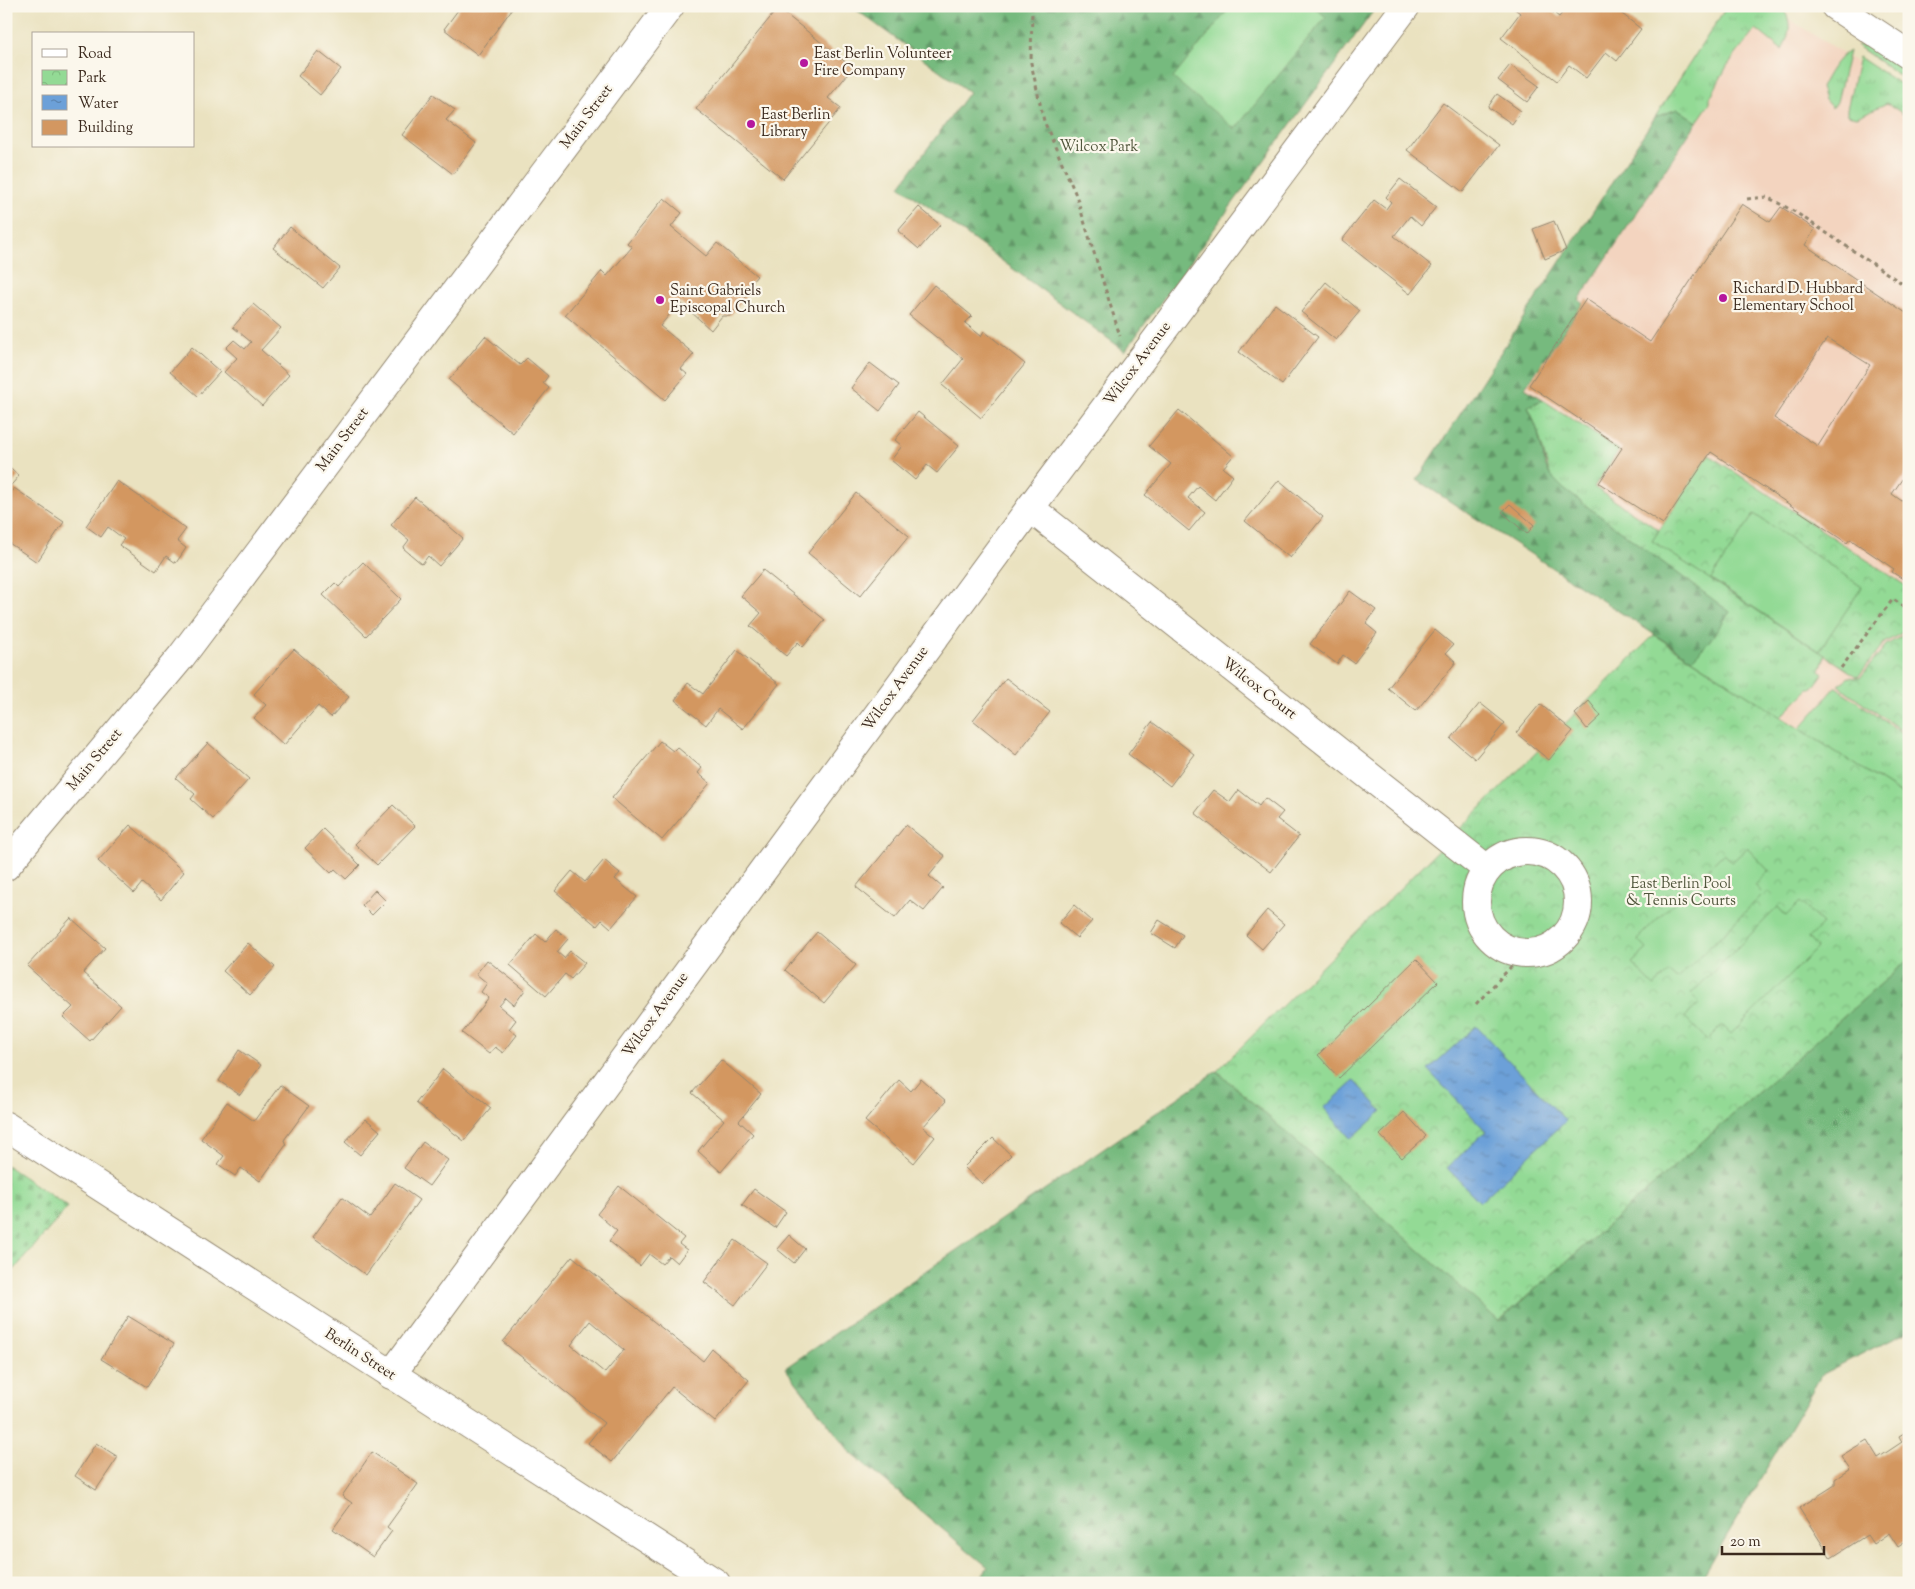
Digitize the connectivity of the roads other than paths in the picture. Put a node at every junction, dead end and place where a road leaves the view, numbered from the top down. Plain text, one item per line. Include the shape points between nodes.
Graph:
1 (670, 6) edge
2 (1406, 6) edge
3 (1835, 6) edge
4 (1909, 55) edge
5 (1030, 508) junction
6 (6, 866) edge
7 (1487, 869) junction
8 (6, 1126) edge
9 (391, 1375) junction
10 (716, 1583) edge

1 - 6 street, Main Street via 181,657
2 - 5 street, Wilcox Avenue
3 - 4 street
5 - 7 street, Wilcox Court
5 - 9 street, Wilcox Avenue
7 - 7 street via 1515,852 1531,851 1561,863 1577,891 1579,907 1570,929 1554,946 1539,953 1523,954 1494,942 1483,930 1475,899
8 - 9 street, Berlin Street
9 - 10 street, Berlin Street

